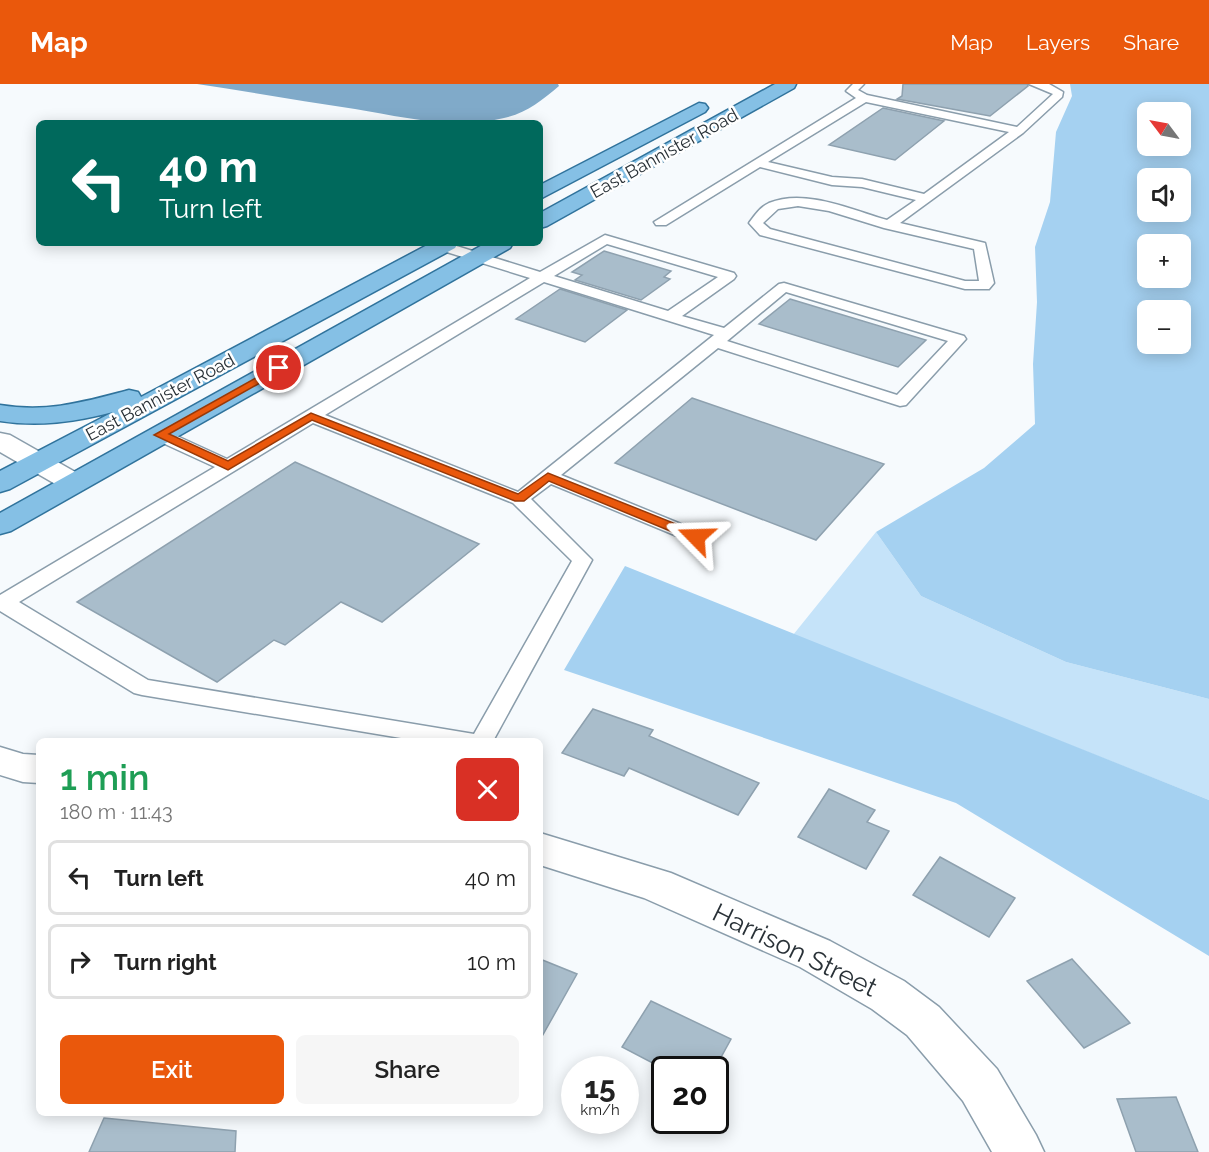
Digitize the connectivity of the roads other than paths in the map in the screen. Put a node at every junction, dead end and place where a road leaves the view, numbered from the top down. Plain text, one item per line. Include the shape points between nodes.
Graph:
1 (788, 84) edge
2 (859, 84) edge
3 (1034, 84) edge
4 (864, 98) junction
5 (715, 99) dead end
6 (1019, 131) junction
7 (759, 163) junction
8 (543, 191) edge
9 (925, 198) junction
10 (543, 220) edge
11 (661, 222) dead end
12 (889, 225) junction
13 (441, 246) edge
14 (450, 246) edge
15 (497, 246) edge
16 (478, 257) junction
17 (541, 277) junction
18 (369, 285) junction
19 (670, 317) junction
20 (721, 338) junction
21 (0, 413) edge
22 (311, 416) junction
23 (160, 435) junction
24 (0, 441) edge
25 (39, 462) junction
26 (228, 466) junction
27 (548, 476) junction
28 (0, 483) edge
29 (74, 483) junction
30 (520, 499) junction
31 (0, 525) edge
32 (696, 537) dead end
33 (2, 603) edge
34 (452, 738) edge
35 (483, 738) edge
36 (0, 760) edge
37 (36, 769) edge
38 (543, 850) edge
39 (1019, 1152) edge

1 - 10 main road, East Bannister Road
2 - 4 lane via 851,91
3 - 6 lane via 1054,89 1058,95
4 - 6 lane
4 - 7 lane
5 - 8 main road, East Bannister Road
6 - 9 lane
7 - 9 lane
7 - 11 lane
9 - 12 lane
12 - 12 lane via 816,205 791,203 774,206 756,223 765,232 954,282 976,287 987,283 980,246
13 - 18 main road, East Bannister Road
14 - 16 lane
15 - 16 main road, East Bannister Road
16 - 17 lane
16 - 23 main road, East Bannister Road
17 - 19 lane
17 - 19 lane via 605,239 729,276
17 - 22 lane
18 - 21 main road via 282,321 136,396 104,407 59,415
18 - 25 main road, East Bannister Road
19 - 20 lane
20 - 20 lane via 784,287 958,339 900,401
20 - 27 lane
22 - 26 lane
22 - 30 lane
23 - 26 lane
23 - 29 main road, East Bannister Road
24 - 25 street
25 - 28 main road, East Bannister Road
25 - 29 street
26 - 33 lane
27 - 30 lane
27 - 32 lane
29 - 31 main road, East Bannister Road
30 - 35 lane via 582,560
33 - 34 lane via 142,687
36 - 37 street
38 - 39 street, Harrison Street via 656,885 815,954 888,995 923,1021 980,1085

